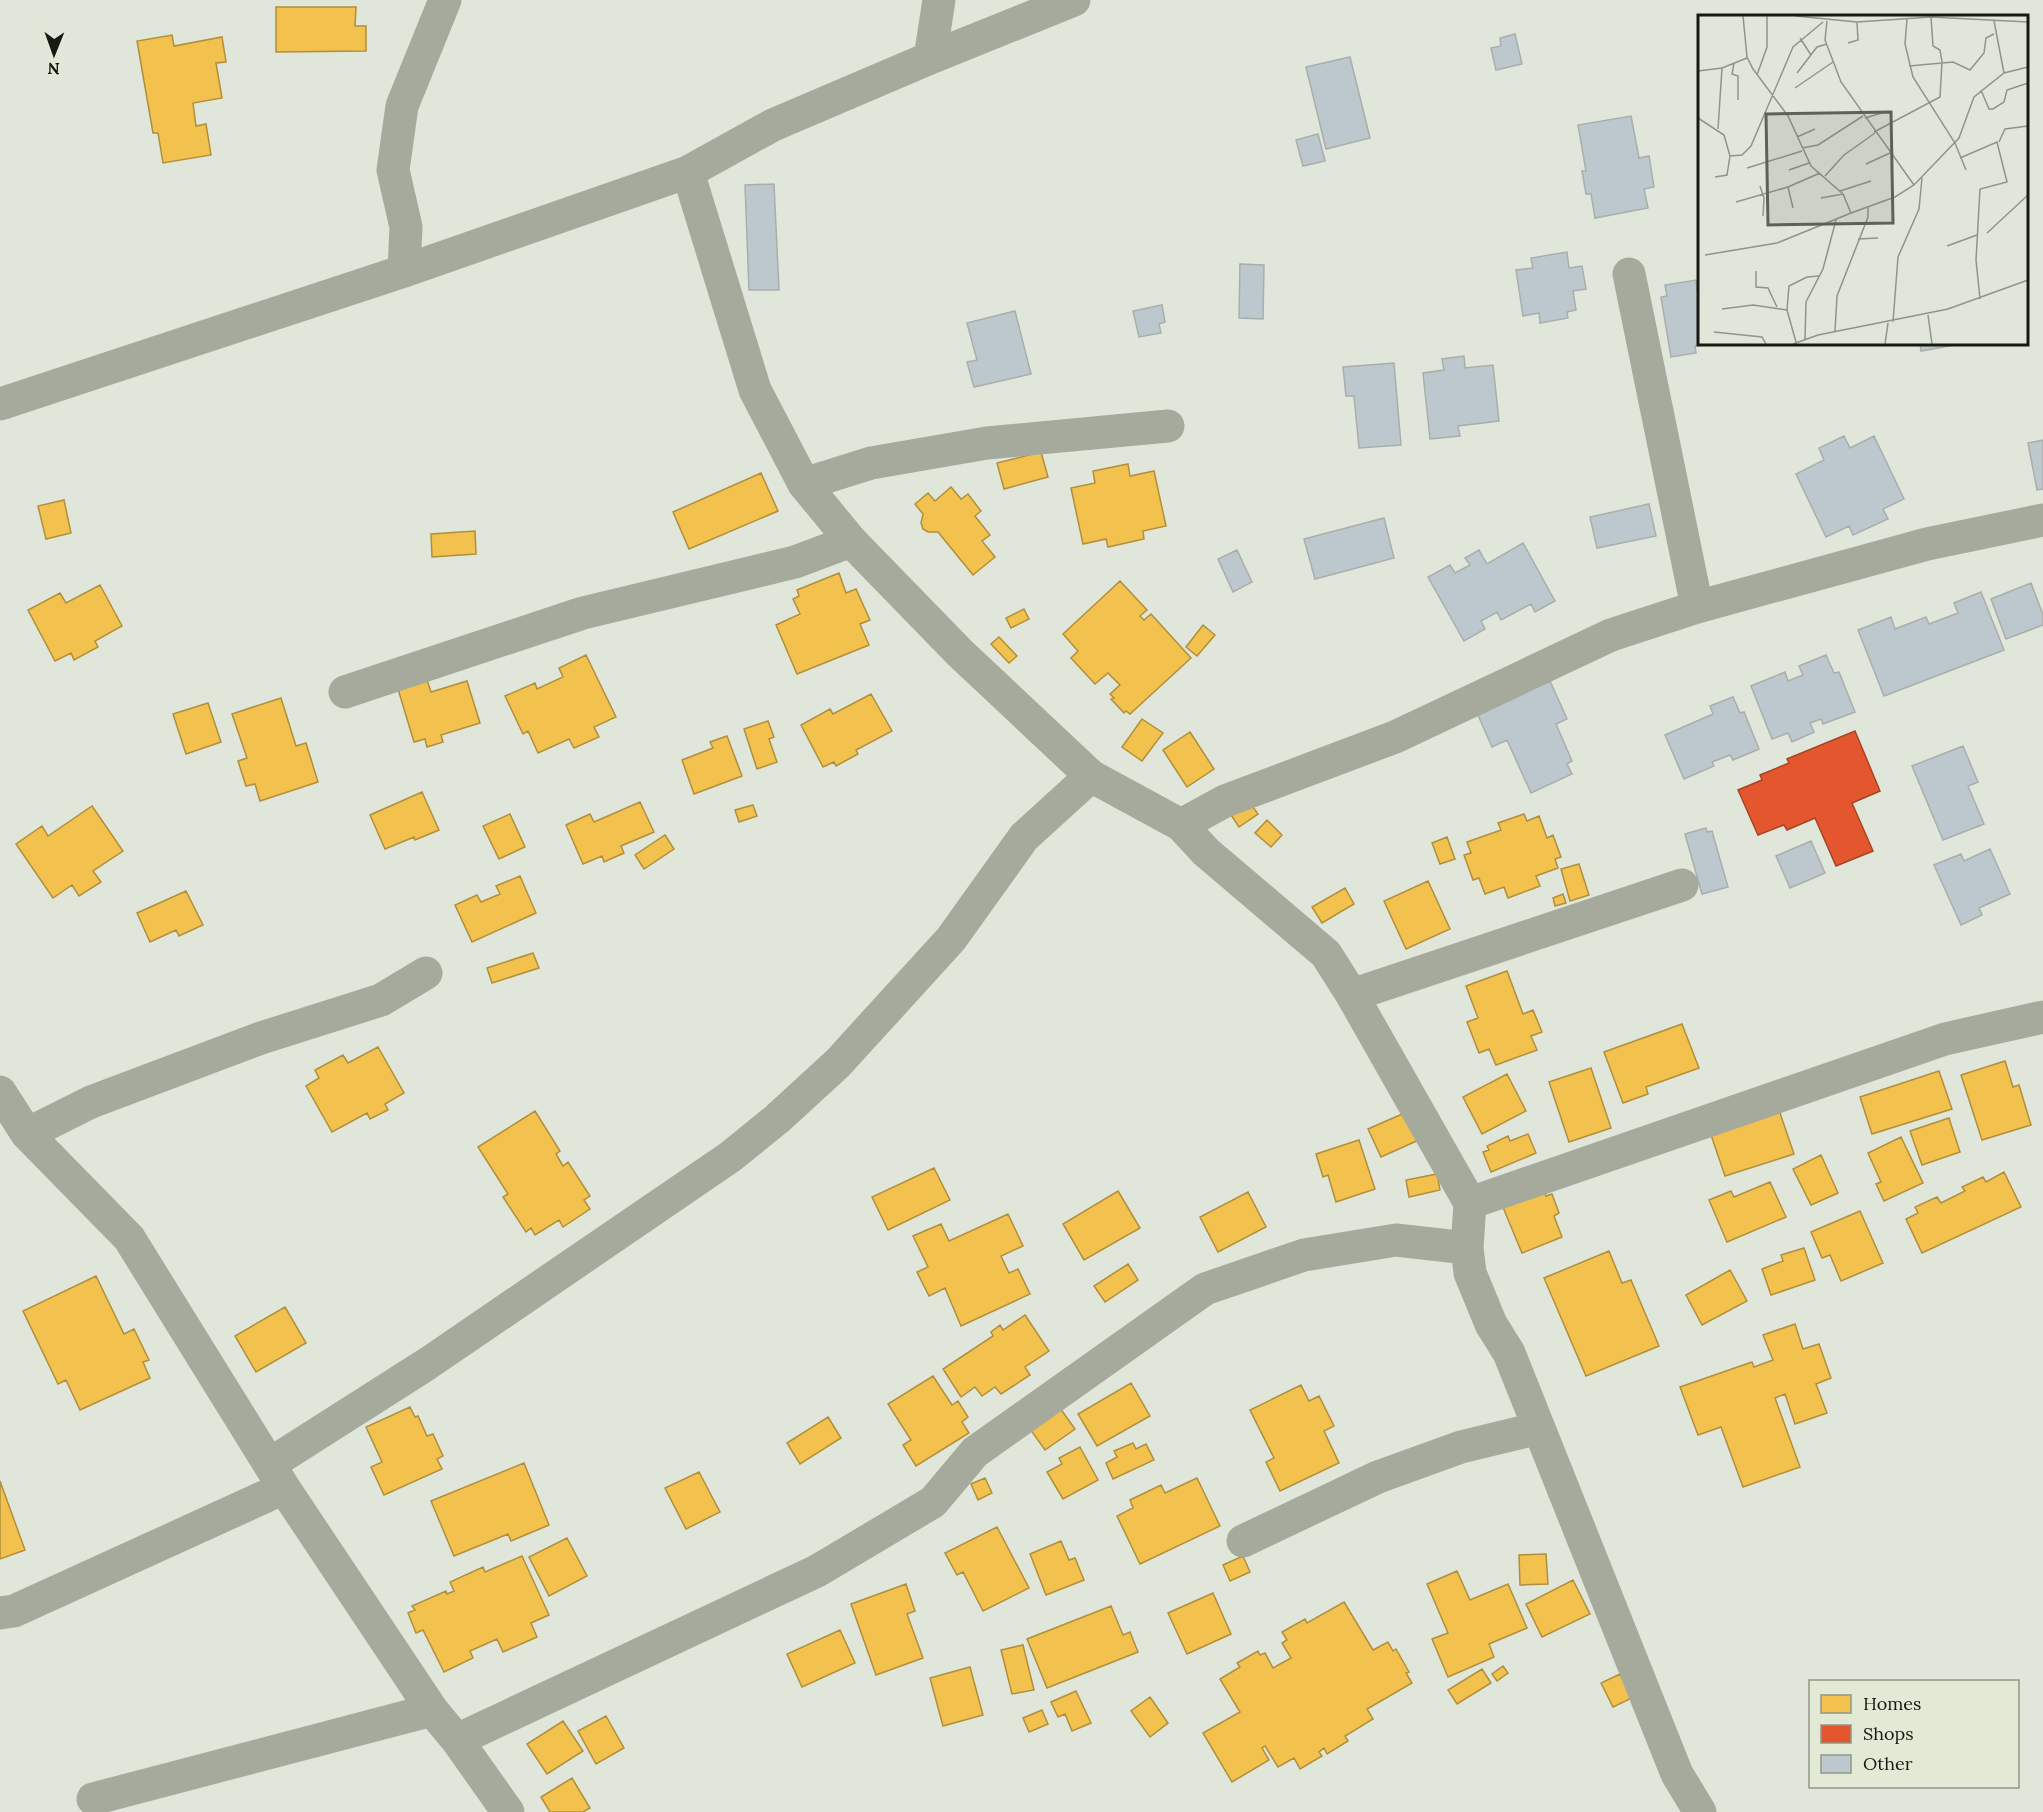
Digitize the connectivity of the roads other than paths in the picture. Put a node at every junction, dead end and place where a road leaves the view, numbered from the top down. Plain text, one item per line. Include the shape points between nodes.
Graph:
1 (445, 0) edge
2 (939, 0) edge
3 (1074, 0) edge
4 (930, 57) junction
5 (688, 171) junction
6 (404, 271) junction
7 (1629, 274) dead end
8 (0, 404) edge
9 (1168, 426) dead end
10 (804, 484) junction
11 (2043, 520) edge
12 (851, 541) junction
13 (1697, 607) junction
14 (345, 692) dead end
15 (1091, 776) junction
16 (1181, 825) junction
17 (1682, 885) dead end
18 (426, 972) dead end
19 (1352, 995) junction
20 (2043, 1017) edge
21 (0, 1092) edge
22 (27, 1134) junction
23 (1470, 1203) junction
24 (1467, 1248) junction
25 (1539, 1428) junction
26 (277, 1476) junction
27 (1243, 1541) dead end
28 (0, 1613) edge
29 (432, 1710) junction
30 (457, 1740) junction
31 (93, 1799) dead end
32 (508, 1812) edge
33 (1700, 1812) edge

1 - 6 street via 402,106 393,170 406,227
2 - 4 street
3 - 4 street
4 - 5 street via 773,126
5 - 6 street
5 - 10 street via 755,390
6 - 8 street
7 - 13 street
9 - 10 street via 975,445 871,463
10 - 12 street
11 - 13 street via 1927,544
12 - 14 street via 795,562 583,613
12 - 15 street via 960,653
13 - 16 street via 1611,635 1395,737 1225,801
15 - 16 street
15 - 26 street via 1024,837 951,939 838,1063 777,1119 730,1157 427,1364
16 - 19 street via 1206,852 1326,954
17 - 19 street
18 - 22 street via 381,1000 261,1038 91,1102
19 - 23 street
20 - 23 street via 1945,1040
21 - 22 street
22 - 26 street via 129,1238
23 - 24 street
24 - 25 street via 1470,1273 1491,1324 1509,1353
24 - 30 street via 1396,1240 1304,1255 1205,1288 975,1452 933,1502 817,1571
25 - 27 street via 1461,1448 1378,1477
25 - 33 street via 1677,1774
26 - 28 street via 14,1611
26 - 29 street
29 - 30 street
29 - 31 street
30 - 32 street

